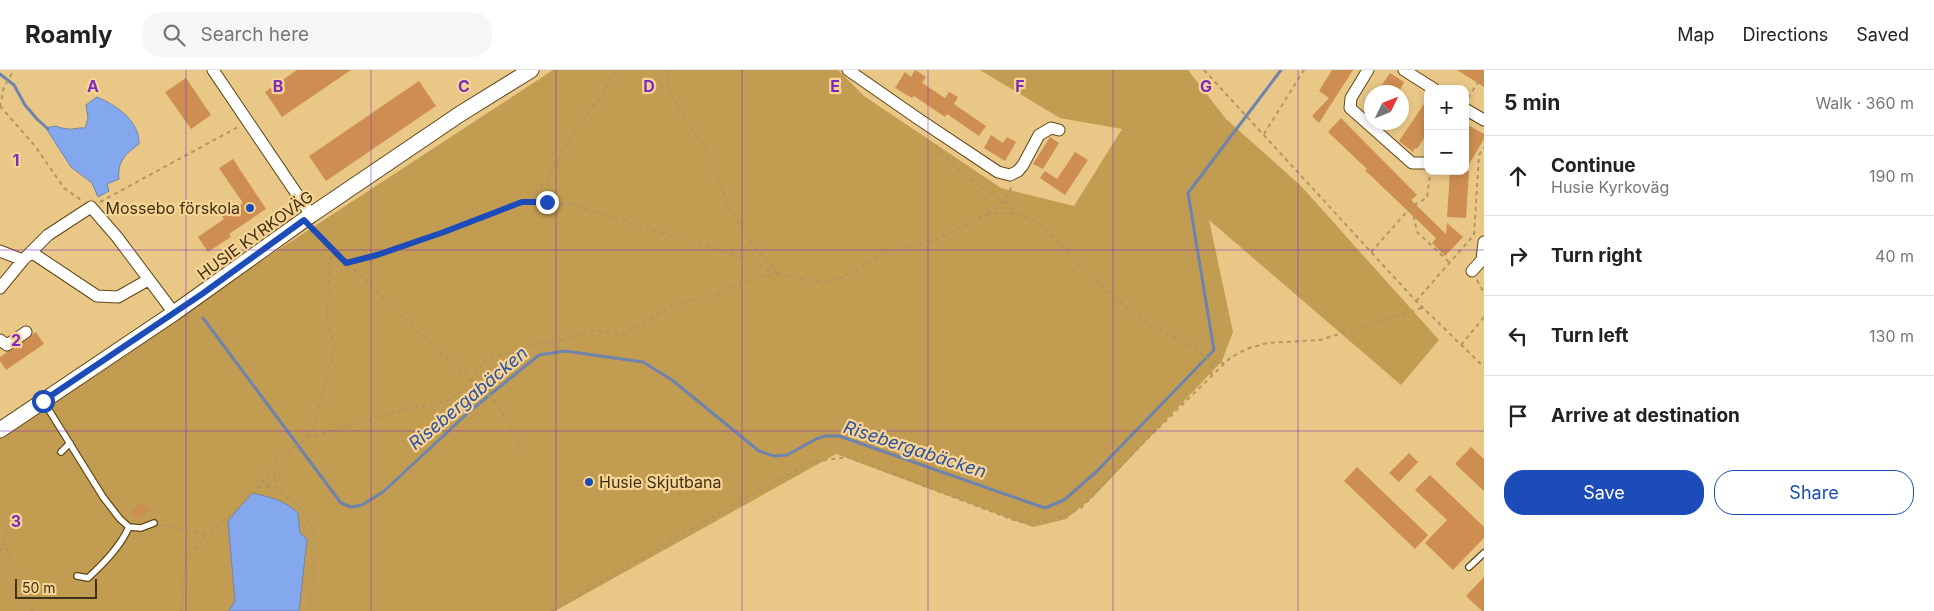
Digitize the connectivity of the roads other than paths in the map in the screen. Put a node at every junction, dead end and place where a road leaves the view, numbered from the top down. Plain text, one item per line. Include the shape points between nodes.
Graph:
1 (213, 70) edge
2 (848, 70) edge
3 (1368, 70) edge
4 (1404, 70) edge
5 (526, 72) edge
6 (1428, 85) edge
7 (1469, 111) edge
8 (1484, 120) edge
9 (1059, 130) dead end
10 (1424, 163) edge
11 (308, 218) junction
12 (1484, 242) edge
13 (0, 251) edge
14 (27, 256) junction
15 (1472, 271) road end
16 (148, 280) junction
17 (0, 288) edge
18 (174, 314) junction
19 (26, 332) dead end
20 (0, 340) edge
21 (43, 401) junction
22 (0, 430) edge
23 (70, 443) junction
24 (61, 452) dead end
25 (154, 523) road end
26 (129, 527) junction
27 (1484, 553) edge
28 (1469, 567) dead end
29 (77, 576) dead end

1 - 11 street
2 - 9 street via 998,172 1010,175 1018,171 1039,135 1051,128
3 - 10 street via 1351,98 1350,108 1412,163
4 - 6 street
5 - 11 street, HUSIE KYRKOVÄG
7 - 8 street
11 - 18 street, HUSIE KYRKOVÄG
12 - 15 street via 1482,260
13 - 14 street
14 - 16 street via 97,296 118,297
14 - 16 street via 48,235 91,207
14 - 17 street
16 - 18 street
18 - 21 street, HUSIE KYRKOVÄG
19 - 20 street via 7,345
21 - 22 street, HUSIE KYRKOVÄG
21 - 23 lane
23 - 24 lane
23 - 26 lane via 103,497
25 - 26 lane via 141,528
26 - 29 lane via 122,542 88,578
27 - 28 lane

